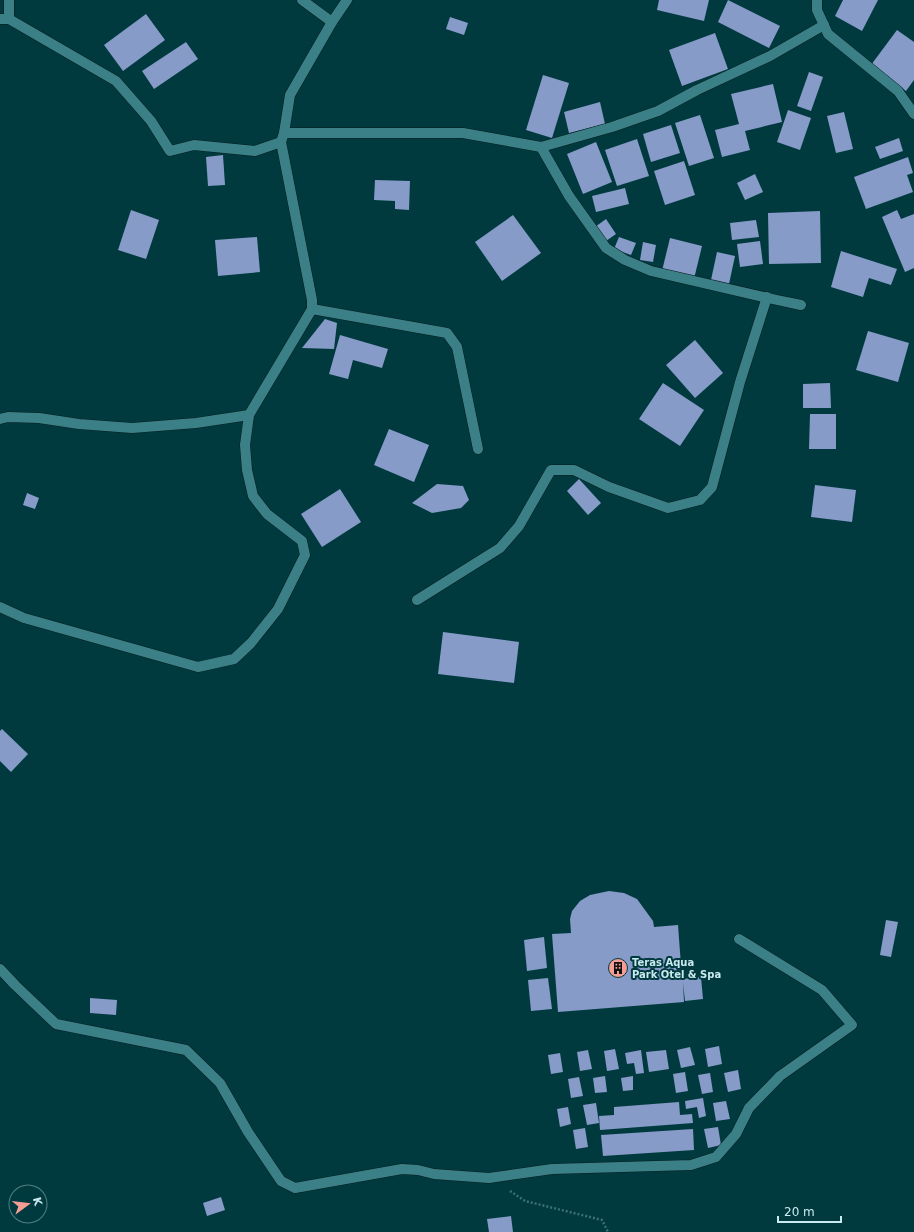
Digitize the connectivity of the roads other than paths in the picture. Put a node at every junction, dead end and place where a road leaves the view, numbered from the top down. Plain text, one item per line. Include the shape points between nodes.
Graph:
1 (9, 0) edge
2 (302, 0) edge
3 (347, 0) edge
4 (817, 0) edge
5 (4, 19) edge
6 (332, 22) junction
7 (824, 25) junction
8 (914, 114) edge
9 (283, 138) junction
10 (541, 147) junction
11 (767, 297) junction
12 (801, 305) dead end
13 (312, 309) junction
14 (249, 415) junction
15 (0, 419) edge
16 (478, 449) dead end
17 (417, 600) dead end
18 (0, 607) edge
19 (739, 939) dead end
20 (0, 969) edge

1 - 5 street
2 - 6 street
3 - 6 street
4 - 7 street via 817,10
5 - 9 street via 116,81 151,121 170,151 194,146 255,151
6 - 9 street via 290,95
7 - 8 street via 828,34 898,91
7 - 10 street via 770,56 658,111
9 - 10 street via 463,133
9 - 13 street
10 - 11 street via 569,196 606,248 625,260 651,270
11 - 12 street
11 - 17 street via 740,382 712,488 700,500 668,508 610,487 574,470 551,470 519,526 500,548
13 - 14 street
13 - 16 street via 447,333 457,346
14 - 15 street via 196,424 132,428 38,418
14 - 18 street via 245,445 253,496 267,514 302,541 305,555 278,608 251,643 234,659 198,666 24,618
19 - 20 street via 822,990 852,1025 780,1076 749,1108 736,1134 716,1158 691,1165 582,1167 489,1178 402,1169 295,1188 280,1181 220,1083 186,1050 56,1024

